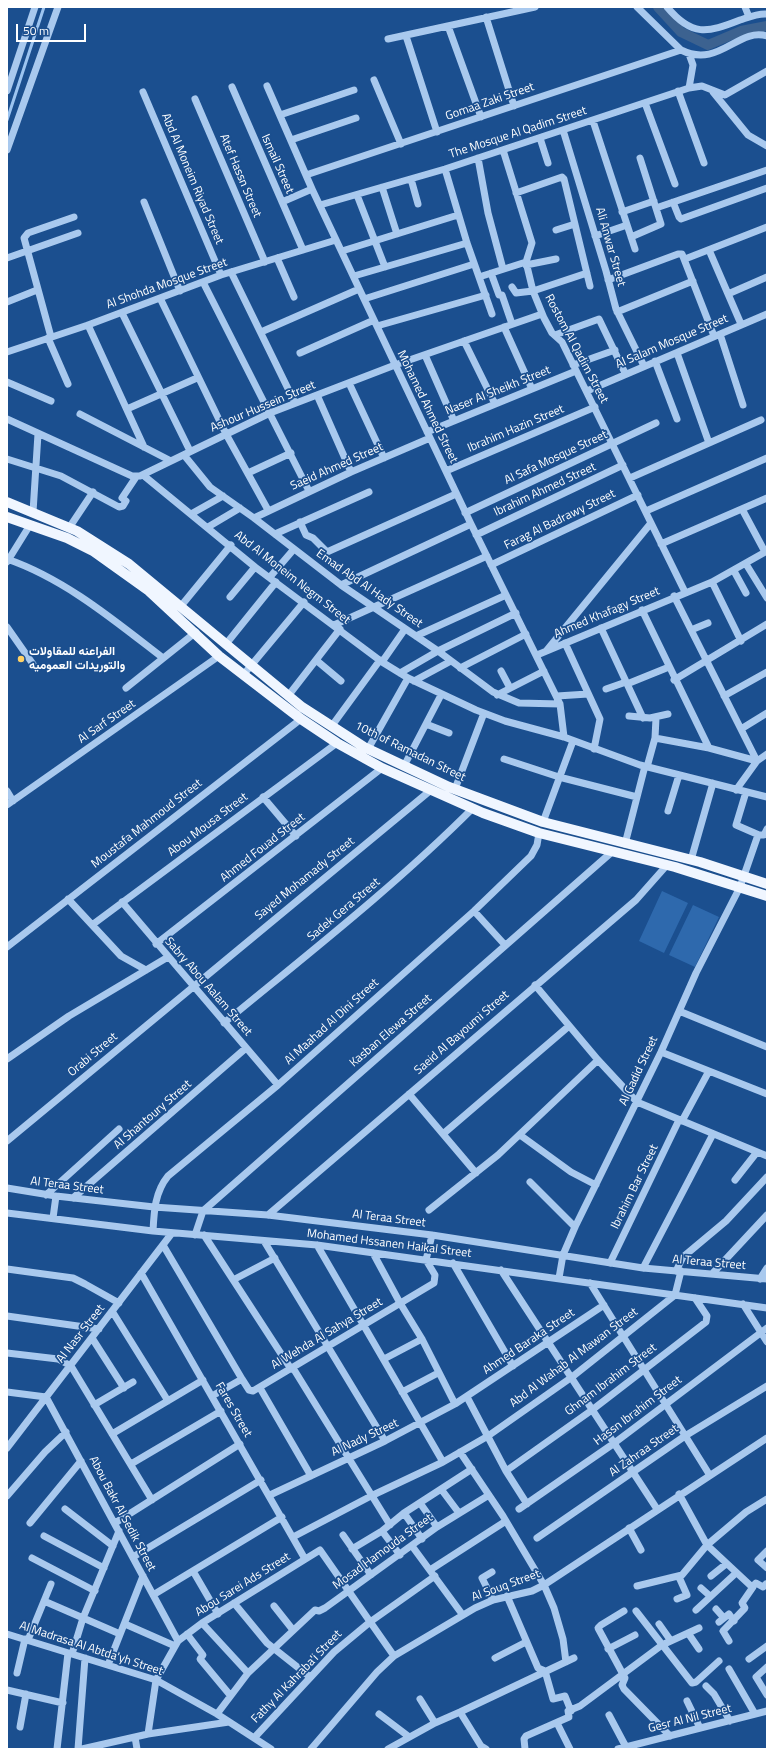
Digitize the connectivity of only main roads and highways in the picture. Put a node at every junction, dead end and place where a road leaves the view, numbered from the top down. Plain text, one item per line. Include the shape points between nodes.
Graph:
1 (7, 502) edge
2 (7, 517) edge
3 (767, 884) edge
4 (767, 896) edge

1 - 3 main road, 10th of Ramadan Street via 69,528 129,564 288,696 331,727 368,749 455,789 543,822 691,860
2 - 4 main road, 10th of Ramadan Street via 67,538 93,551 149,591 219,656 301,719 382,768 473,808 539,833 667,865

